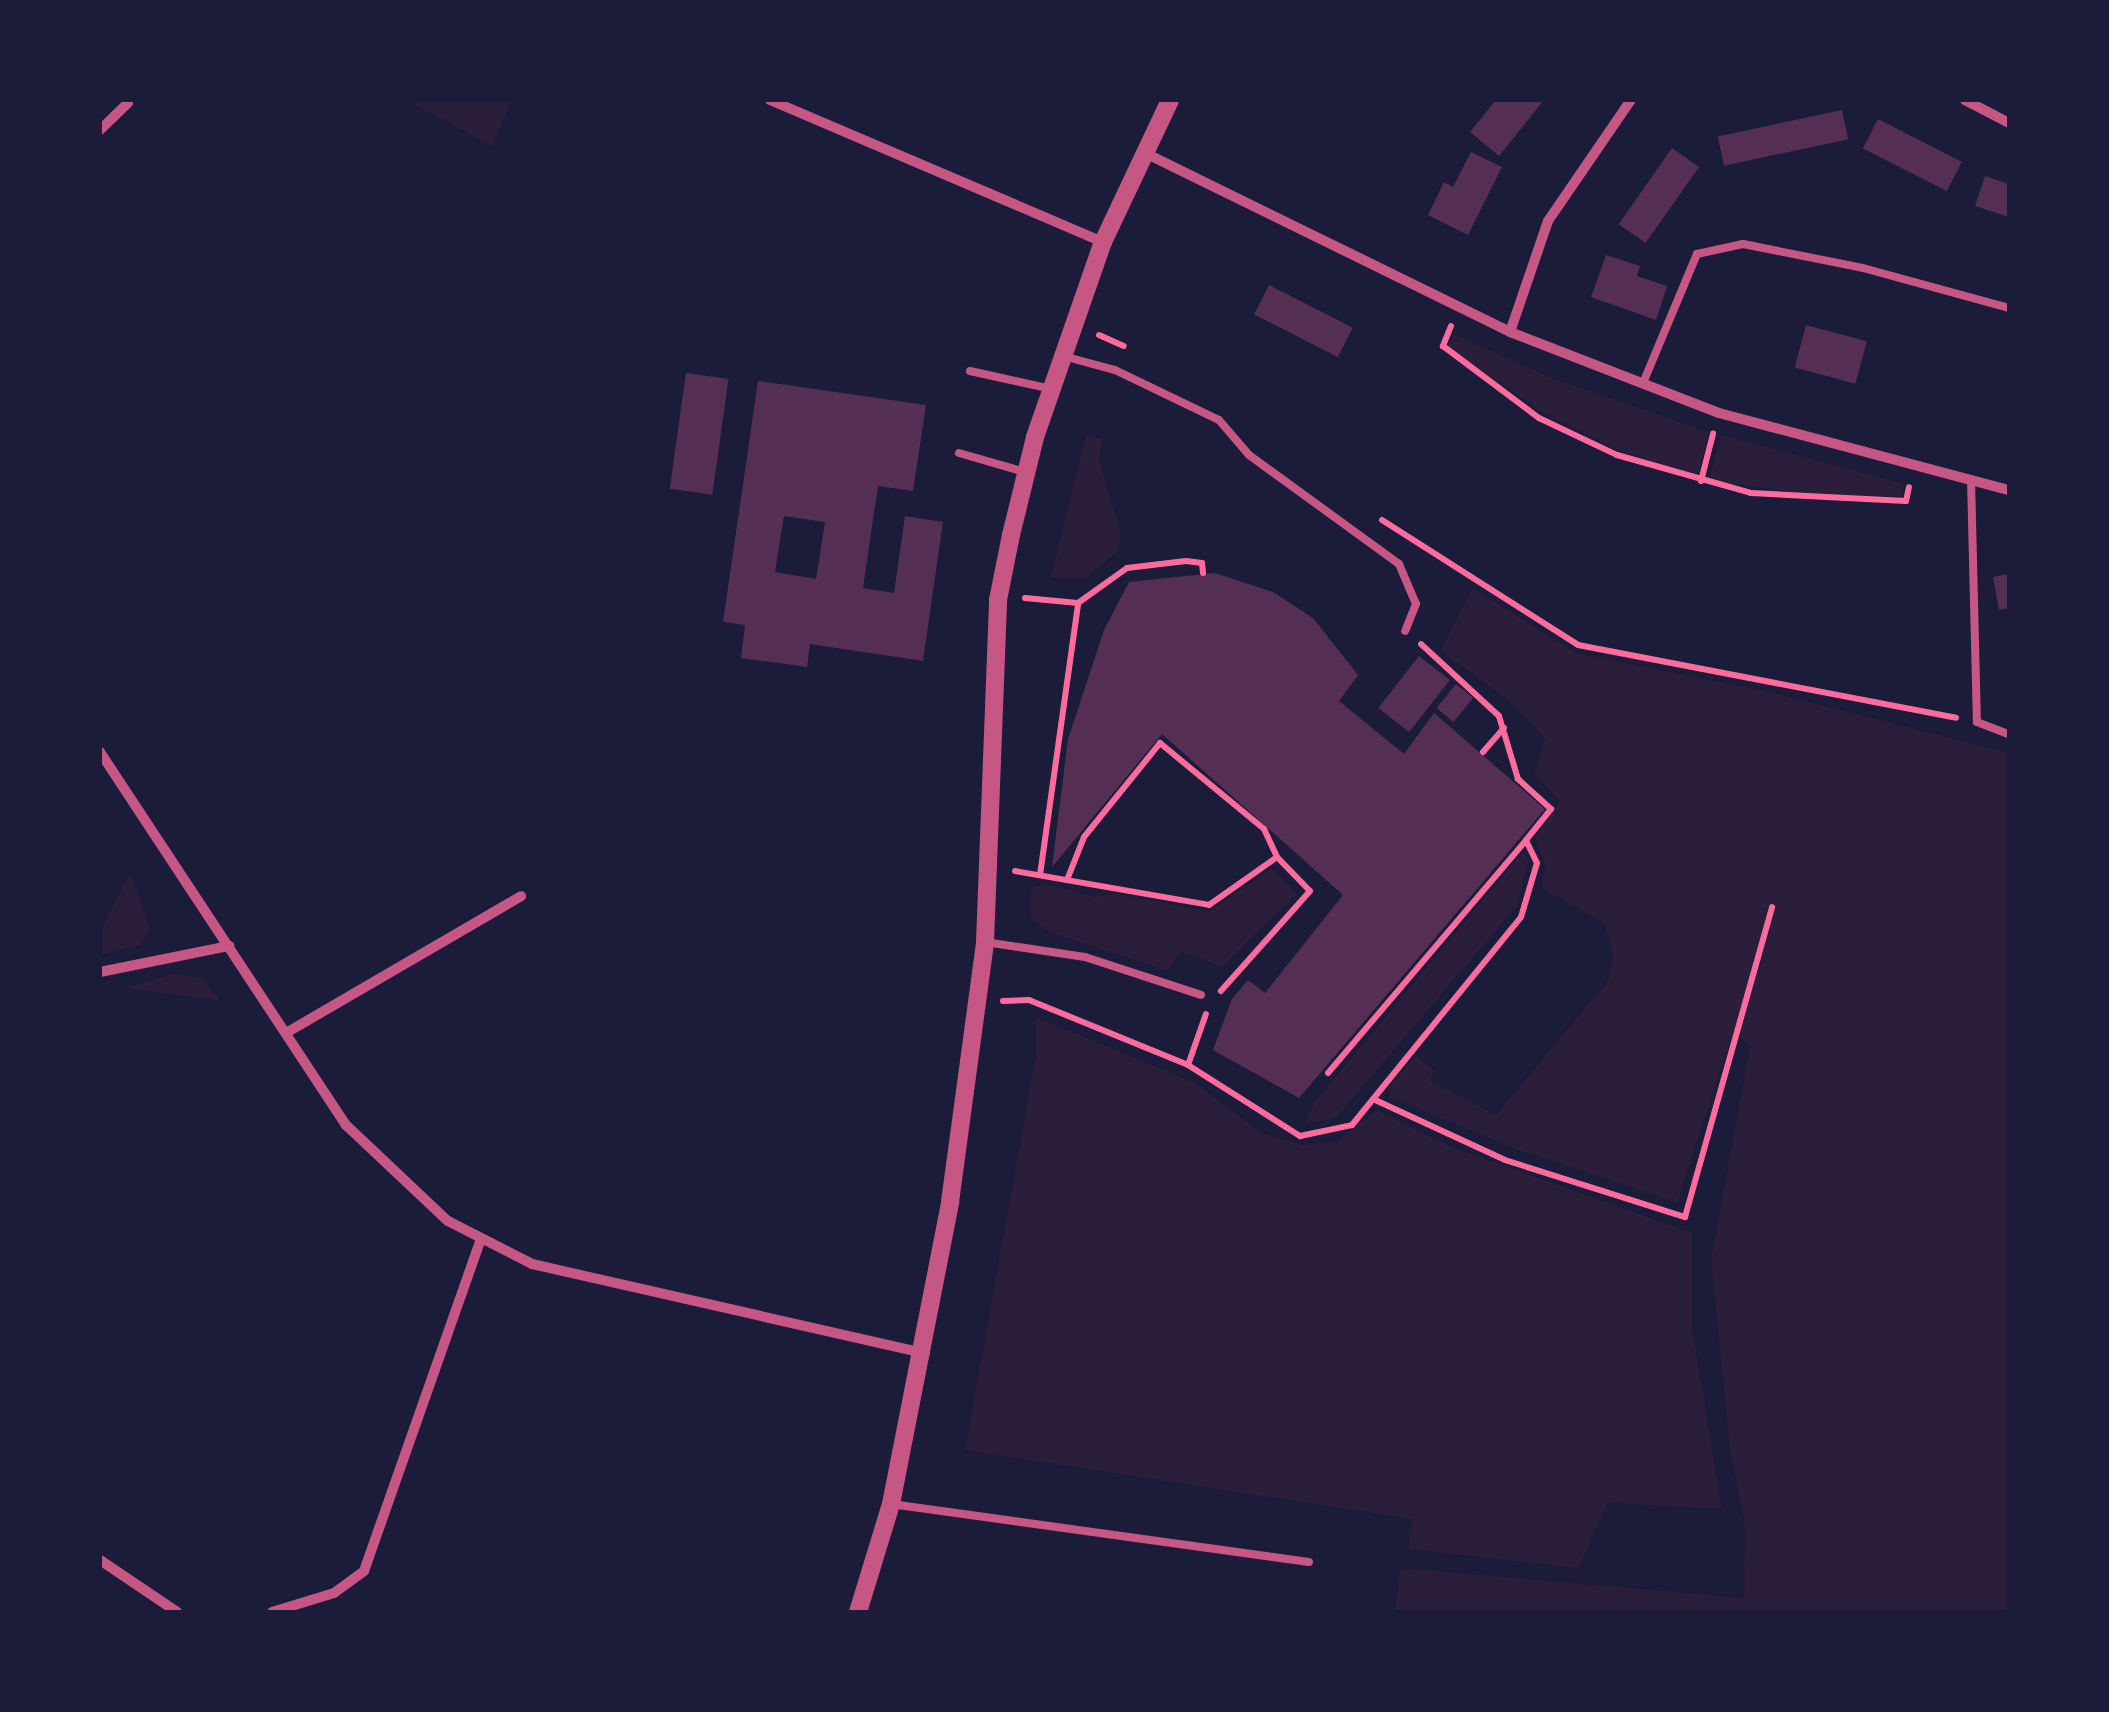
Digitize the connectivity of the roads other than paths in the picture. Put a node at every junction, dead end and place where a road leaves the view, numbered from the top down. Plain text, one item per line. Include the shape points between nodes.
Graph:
1 (770, 100) edge
2 (1170, 100) edge
3 (1631, 100) edge
4 (1965, 100) edge
5 (128, 102) edge
6 (2009, 124) edge
7 (100, 130) edge
8 (1142, 152) junction
9 (1103, 242) junction
10 (2009, 308) edge
11 (1510, 332) junction
12 (1063, 356) junction
13 (970, 371) dead end
14 (1643, 384) junction
15 (1051, 389) junction
16 (959, 453) dead end
17 (1025, 472) junction
18 (1971, 479) junction
19 (2009, 490) edge
20 (1405, 631) road end
21 (2009, 734) edge
22 (100, 752) edge
23 (521, 896) dead end
24 (984, 942) junction
25 (229, 946) junction
26 (100, 972) edge
27 (1201, 995) dead end
28 (286, 1033) junction
29 (480, 1241) junction
30 (926, 1353) junction
31 (892, 1504) junction
32 (100, 1560) edge
33 (1309, 1562) dead end
34 (169, 1611) edge
35 (272, 1612) edge
36 (858, 1612) edge

1 - 9 street
2 - 8 street
3 - 11 street via 1548,221
4 - 6 street
5 - 7 street
8 - 9 street
8 - 11 street
9 - 12 street
10 - 14 lane via 1743,244 1697,254
11 - 14 street
12 - 15 street
12 - 20 lane via 1116,370 1218,420 1248,456 1400,564 1416,604
13 - 15 lane
14 - 18 street via 1719,413
15 - 17 street
16 - 17 lane
17 - 24 street via 998,600
18 - 19 street
18 - 21 lane via 1977,722
22 - 25 street
23 - 28 street
24 - 27 lane via 1085,957
24 - 30 street
25 - 26 street
25 - 28 street
28 - 29 street via 346,1125 407,1188
29 - 30 street via 532,1264
29 - 35 street via 364,1570 334,1593
30 - 31 street
31 - 33 lane
31 - 36 street
32 - 34 street

